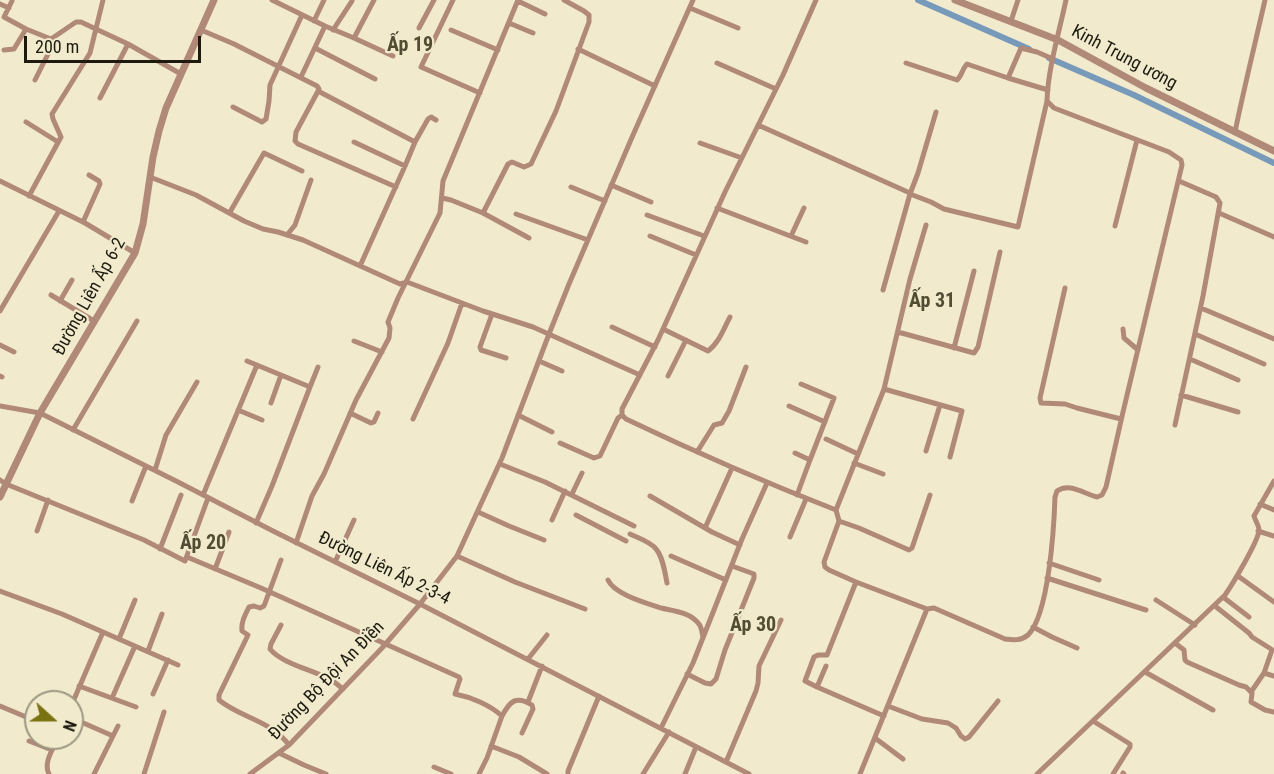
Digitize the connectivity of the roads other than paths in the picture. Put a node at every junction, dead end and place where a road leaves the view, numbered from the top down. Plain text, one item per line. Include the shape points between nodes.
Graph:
1 (103, 0) edge
2 (214, 0) edge
3 (272, 0) edge
4 (324, 0) edge
5 (374, 0) edge
6 (434, 0) edge
7 (453, 0) edge
8 (518, 0) edge
9 (564, 0) edge
10 (693, 0) edge
11 (816, 0) edge
12 (956, 0) edge
13 (1018, 0) edge
14 (1066, 0) edge
15 (1265, 0) edge
16 (352, 1) edge
17 (12, 2) dead end
18 (0, 4) edge
19 (9, 8) junction
20 (690, 8) junction
21 (545, 14) dead end
22 (302, 15) junction
23 (314, 21) junction
24 (1011, 21) junction
25 (509, 22) junction
26 (325, 26) junction
27 (419, 28) dead end
28 (738, 28) dead end
29 (26, 29) junction
30 (96, 29) junction
31 (201, 30) junction
32 (333, 30) junction
33 (451, 30) dead end
34 (534, 33) dead end
35 (354, 38) junction
36 (51, 39) junction
37 (128, 44) junction
38 (1057, 44) junction
39 (315, 48) junction
40 (4, 50) dead end
41 (498, 50) junction
42 (579, 50) junction
43 (393, 56) dead end
44 (1053, 59) junction
45 (717, 63) dead end
46 (906, 63) dead end
47 (279, 66) junction
48 (182, 74) junction
49 (301, 77) junction
50 (1008, 78) junction
51 (375, 79) dead end
52 (35, 80) dead end
53 (655, 86) junction
54 (776, 89) junction
55 (1048, 90) junction
56 (318, 91) junction
57 (480, 93) junction
58 (100, 99) dead end
59 (1047, 101) junction
60 (233, 107) dead end
61 (936, 112) dead end
62 (436, 120) dead end
63 (27, 122) dead end
64 (758, 125) junction
65 (1235, 132) junction
66 (1137, 140) junction
67 (58, 142) junction
68 (354, 142) dead end
69 (415, 142) junction
70 (700, 142) dead end
71 (1274, 152) edge
72 (742, 158) junction
73 (405, 166) junction
74 (302, 171) dead end
75 (89, 175) dead end
76 (150, 177) junction
77 (311, 180) dead end
78 (0, 181) edge
79 (1179, 181) junction
80 (611, 185) junction
81 (396, 187) junction
82 (571, 188) dead end
83 (910, 193) junction
84 (29, 196) junction
85 (442, 198) junction
86 (605, 201) junction
87 (651, 202) dead end
88 (717, 208) junction
89 (804, 208) dead end
90 (59, 211) junction
91 (230, 212) junction
92 (483, 213) junction
93 (1219, 213) junction
94 (516, 214) dead end
95 (647, 215) dead end
96 (83, 222) junction
97 (926, 225) dead end
98 (1115, 226) dead end
99 (287, 235) junction
100 (650, 236) dead end
101 (705, 236) junction
102 (791, 236) junction
103 (1274, 237) edge
104 (529, 238) dead end
105 (588, 240) junction
106 (806, 242) dead end
107 (1000, 252) dead end
108 (135, 253) junction
109 (696, 255) junction
110 (360, 266) junction
111 (974, 271) dead end
112 (72, 280) dead end
113 (407, 282) junction
114 (1065, 288) dead end
115 (883, 290) dead end
116 (51, 295) dead end
117 (60, 301) junction
118 (462, 303) junction
119 (1201, 308) junction
120 (0, 311) edge
121 (492, 314) junction
122 (730, 316) dead end
123 (94, 321) junction
124 (137, 321) dead end
125 (612, 327) dead end
126 (663, 329) junction
127 (1123, 329) dead end
128 (898, 332) junction
129 (549, 334) junction
130 (1195, 334) junction
131 (1274, 339) edge
132 (686, 340) junction
133 (354, 341) dead end
134 (0, 345) edge
135 (655, 347) junction
136 (954, 348) junction
137 (1138, 350) junction
138 (14, 352) dead end
139 (382, 352) junction
140 (506, 358) dead end
141 (1190, 359) junction
142 (247, 361) dead end
143 (539, 361) junction
144 (1264, 364) dead end
145 (257, 365) junction
146 (318, 367) dead end
147 (747, 367) dead end
148 (562, 371) dead end
149 (281, 375) junction
150 (640, 375) junction
151 (668, 376) dead end
152 (1238, 380) dead end
153 (197, 382) dead end
154 (801, 384) dead end
155 (310, 387) junction
156 (884, 389) junction
157 (1182, 395) junction
158 (271, 404) dead end
159 (0, 405) edge
160 (940, 405) junction
161 (789, 406) dead end
162 (238, 410) junction
163 (378, 412) dead end
164 (1238, 412) dead end
165 (40, 413) junction
166 (350, 413) junction
167 (518, 415) junction
168 (622, 415) junction
169 (413, 419) dead end
170 (1121, 419) junction
171 (262, 420) dead end
172 (825, 422) junction
173 (1175, 425) dead end
174 (73, 430) junction
175 (552, 432) dead end
176 (826, 439) dead end
177 (560, 443) dead end
178 (926, 451) dead end
179 (697, 452) junction
180 (795, 453) dead end
181 (858, 454) junction
182 (950, 457) dead end
183 (810, 460) junction
184 (854, 463) junction
185 (500, 464) junction
186 (146, 466) junction
187 (732, 468) junction
188 (155, 470) junction
189 (582, 473) dead end
190 (883, 474) dead end
191 (1274, 481) edge
192 (3, 482) edge
193 (767, 483) junction
194 (565, 491) junction
195 (572, 494) junction
196 (181, 495) dead end
197 (797, 495) junction
198 (930, 495) dead end
199 (206, 496) junction
200 (650, 496) dead end
201 (0, 497) edge
202 (806, 499) junction
203 (48, 500) junction
204 (132, 501) dead end
205 (1260, 504) junction
206 (836, 510) junction
207 (1274, 510) edge
208 (478, 512) junction
209 (576, 515) dead end
210 (354, 520) dead end
211 (552, 520) dead end
212 (838, 521) junction
213 (256, 523) junction
214 (634, 526) dead end
215 (705, 528) junction
216 (37, 531) dead end
217 (1258, 531) junction
218 (229, 532) dead end
219 (630, 534) dead end
220 (1274, 536) edge
221 (790, 537) dead end
222 (544, 540) dead end
223 (626, 541) dead end
224 (296, 543) junction
225 (740, 545) junction
226 (160, 549) junction
227 (457, 556) junction
228 (671, 556) dead end
229 (187, 557) junction
230 (281, 560) dead end
231 (335, 562) junction
232 (1049, 563) junction
233 (732, 566) junction
234 (215, 569) junction
235 (1238, 576) junction
236 (1047, 578) junction
237 (608, 580) dead end
238 (726, 580) junction
239 (1099, 580) dead end
240 (856, 582) junction
241 (667, 583) dead end
242 (0, 591) edge
243 (269, 593) junction
244 (1223, 597) junction
245 (135, 600) dead end
246 (1156, 600) dead end
247 (1274, 602) edge
248 (420, 604) junction
249 (1215, 606) junction
250 (585, 609) dead end
251 (927, 609) junction
252 (1146, 610) dead end
253 (162, 614) dead end
254 (1249, 617) dead end
255 (781, 620) dead end
256 (281, 625) dead end
257 (1195, 625) junction
258 (1033, 627) junction
259 (103, 632) junction
260 (546, 635) dead end
261 (119, 639) junction
262 (703, 639) junction
263 (385, 644) junction
264 (1175, 644) junction
265 (135, 646) junction
266 (1077, 648) dead end
267 (148, 651) junction
268 (528, 659) junction
269 (168, 660) junction
270 (178, 665) dead end
271 (542, 666) junction
272 (826, 666) dead end
273 (1145, 672) junction
274 (1264, 673) junction
275 (687, 674) junction
276 (1274, 676) edge
277 (80, 686) junction
278 (817, 687) junction
279 (343, 689) junction
280 (78, 690) edge
281 (1251, 692) junction
282 (153, 694) dead end
283 (599, 696) junction
284 (112, 698) junction
285 (998, 701) dead end
286 (528, 702) junction
287 (0, 706) edge
288 (888, 706) junction
289 (136, 707) dead end
290 (1213, 710) dead end
291 (165, 712) dead end
292 (1274, 712) edge
293 (24, 716) edge
294 (502, 716) junction
295 (884, 716) junction
296 (1093, 721) junction
297 (84, 723) edge
298 (118, 726) dead end
299 (660, 728) junction
300 (669, 732) junction
301 (522, 733) dead end
302 (113, 735) junction
303 (875, 738) junction
304 (289, 745) junction
305 (491, 746) junction
306 (696, 747) junction
307 (52, 750) edge
308 (279, 753) junction
309 (903, 759) dead end
310 (726, 762) junction
311 (434, 767) dead end
312 (49, 774) edge
313 (94, 774) edge
314 (144, 774) edge
315 (250, 774) edge
316 (326, 774) edge
317 (451, 774) edge
318 (479, 774) edge
319 (547, 774) edge
320 (568, 774) edge
321 (643, 774) edge
322 (685, 774) edge
323 (749, 774) edge
324 (860, 774) edge
325 (1037, 774) edge
326 (1113, 774) edge

1 - 30 street
2 - 31 street, Đường Liên Ấp 6-2
3 - 22 street
4 - 23 street
5 - 35 street
6 - 27 street
7 - 57 street via 421,67
8 - 21 street
8 - 25 street
9 - 42 street via 589,15
10 - 20 street, Đường Bộ Đội An Điền
11 - 54 street
12 - 24 street, Kinh Trung ương
13 - 24 street
14 - 38 street
15 - 65 street
16 - 32 street
17 - 19 street
18 - 19 street
19 - 29 street via 4,17
20 - 28 street
20 - 53 street, Đường Bộ Đội An Điền
22 - 23 street
22 - 47 street
23 - 26 street
24 - 38 street, Kinh Trung ương
25 - 34 street
25 - 41 street
26 - 32 street
26 - 39 street
29 - 36 street
29 - 40 street via 14,49
30 - 36 street via 76,22
30 - 37 street
30 - 67 street via 90,53 52,114 61,137
31 - 47 street
31 - 48 street, Đường Liên Ấp 6-2
32 - 35 street
33 - 41 street
35 - 43 street
36 - 52 street via 51,48
37 - 48 street
37 - 58 street
38 - 44 street
38 - 65 street, Kinh Trung ương
39 - 49 street
39 - 51 street
41 - 57 street
42 - 53 street
42 - 92 street via 531,164 508,164
44 - 50 street via 1021,48
44 - 55 street
45 - 54 street
46 - 50 street via 957,80 967,64
47 - 49 street
47 - 60 street via 269,87 264,121
48 - 76 street, Đường Liên Ấp 6-2 via 166,108
49 - 56 street via 317,86
50 - 55 street
53 - 80 street, Đường Bộ Đội An Điền
54 - 64 street
55 - 59 street
56 - 69 street
56 - 81 street via 296,132 298,144
57 - 85 street via 443,181
59 - 66 street via 1054,108
59 - 83 street via 1018,227 944,209
61 - 83 street
62 - 69 street via 428,119
63 - 67 street
64 - 72 street
64 - 83 street
65 - 71 street, Kinh Trung ương
66 - 79 street via 1181,160
66 - 98 street
67 - 84 street
68 - 73 street
69 - 73 street
70 - 72 street
72 - 88 street
73 - 81 street
74 - 91 street via 264,153
75 - 96 street via 100,184
76 - 91 street
76 - 108 street, Đường Liên Ấp 6-2
77 - 99 street via 295,225
78 - 84 street
79 - 93 street via 1216,197
79 - 137 street
80 - 86 street, Đường Bộ Đội An Điền
80 - 87 street
81 - 110 street
82 - 86 street
83 - 115 street
84 - 90 street
85 - 92 street
85 - 113 street via 440,213
86 - 105 street, Đường Bộ Đội An Điền
88 - 101 street
88 - 102 street
89 - 102 street
90 - 96 street
90 - 120 street
91 - 99 street via 263,229
92 - 104 street
93 - 103 street
93 - 119 street
94 - 105 street
95 - 101 street
96 - 108 street
97 - 128 street
99 - 110 street
100 - 109 street
101 - 109 street
102 - 106 street
105 - 129 street, Đường Bộ Đội An Điền
107 - 136 street via 978,347 974,353
108 - 123 street, Đường Liên Ấp 6-2
109 - 126 street
110 - 113 street via 400,284
111 - 136 street
112 - 117 street
113 - 118 street
113 - 139 street via 388,322 389,338
114 - 170 street via 1041,403 1065,404
116 - 117 street
117 - 123 street
118 - 121 street
118 - 169 street
119 - 130 street
119 - 131 street
121 - 129 street
121 - 140 street via 481,351
122 - 132 street via 708,351
123 - 165 street, Đường Liên Ấp 6-2
124 - 174 street
125 - 135 street
126 - 132 street
126 - 135 street
127 - 137 street via 1124,338
128 - 136 street
128 - 156 street
129 - 143 street, Đường Bộ Đội An Điền
129 - 150 street
130 - 141 street
130 - 144 street
132 - 151 street
133 - 139 street
134 - 138 street
135 - 150 street
137 - 170 street
139 - 166 street
141 - 152 street
141 - 157 street
142 - 145 street
143 - 148 street
143 - 167 street, Đường Bộ Đội An Điền
145 - 149 street
145 - 162 street
146 - 155 street
147 - 179 street via 722,423 714,425
149 - 155 street
149 - 158 street
150 - 168 street
153 - 188 street via 166,435
154 - 172 street via 834,398
155 - 213 street
156 - 160 street
156 - 181 street
157 - 164 street
157 - 173 street
159 - 165 street, Đường Liên Ấp 2-3-4
160 - 178 street
160 - 182 street via 962,411
161 - 172 street
162 - 171 street
162 - 199 street
163 - 166 street via 372,423
165 - 174 street, Đường Liên Ấp 2-3-4
165 - 192 street, Đường Liên Ấp 6-2
166 - 224 street via 312,496
167 - 175 street
167 - 185 street, Đường Bộ Đội An Điền
168 - 177 street via 600,456 594,458
168 - 179 street
170 - 232 street via 1102,495 1096,497 1063,488 1057,491
172 - 183 street
174 - 186 street, Đường Liên Ấp 2-3-4
176 - 181 street
179 - 187 street
180 - 183 street
181 - 184 street
183 - 197 street
184 - 190 street
184 - 206 street
185 - 194 street
185 - 208 street, Đường Bộ Đội An Điền
186 - 188 street, Đường Liên Ấp 2-3-4
186 - 204 street
187 - 193 street
187 - 215 street
188 - 199 street, Đường Liên Ấp 2-3-4
189 - 195 street
191 - 205 street
192 - 201 street, Đường Liên Ấp 6-2
192 - 203 street
193 - 197 street
193 - 225 street
194 - 195 street
194 - 211 street
195 - 214 street
196 - 226 street
197 - 202 street
198 - 212 street via 909,550
199 - 213 street, Đường Liên Ấp 2-3-4
199 - 229 street
200 - 215 street
202 - 206 street
202 - 221 street
203 - 216 street
203 - 226 street
205 - 207 street
205 - 217 street via 1254,516
206 - 212 street
208 - 222 street
208 - 227 street, Đường Bộ Đội An Điền
209 - 223 street
210 - 231 street
212 - 240 street via 825,567
213 - 224 street, Đường Liên Ấp 2-3-4
215 - 225 street
217 - 220 street
217 - 235 street
218 - 234 street
219 - 241 street via 657,550
224 - 231 street, Đường Liên Ấp 2-3-4
225 - 233 street
226 - 229 street via 185,561
227 - 248 street, Đường Bộ Đội An Điền
227 - 250 street
228 - 238 street
229 - 234 street
230 - 243 street
231 - 248 street, Đường Liên Ấp 2-3-4
232 - 236 street
232 - 239 street
233 - 238 street
233 - 275 street via 754,574 716,679 705,683
234 - 243 street
235 - 244 street
235 - 247 street
236 - 252 street
236 - 258 street
237 - 262 street via 618,591 689,616 699,624
238 - 262 street
240 - 251 street
240 - 278 street via 827,655 814,657 806,676 805,681
242 - 259 street
243 - 263 street
243 - 304 street via 260,609 249,607 241,626 248,634 219,700 282,735
244 - 249 street
244 - 254 street
245 - 261 street
246 - 257 street
248 - 263 street, Đường Bộ Đội An Điền
248 - 268 street, Đường Liên Ấp 2-3-4
249 - 257 street
249 - 274 street via 1272,650
251 - 258 street via 934,608 1005,639 1022,639
251 - 288 street
253 - 267 street
255 - 310 street via 759,666 756,691
256 - 279 street via 271,644 274,654
257 - 264 street
258 - 266 street
259 - 261 street
259 - 277 street
260 - 268 street
261 - 265 street
262 - 275 street
263 - 279 street, Đường Bộ Đội An Điền
263 - 294 street via 459,677 455,694
264 - 273 street
264 - 281 street via 1184,650 1187,662
265 - 267 street
265 - 284 street
267 - 269 street
268 - 271 street, Đường Liên Ấp 2-3-4
269 - 270 street
269 - 282 street
271 - 283 street, Đường Liên Ấp 2-3-4
271 - 286 street
272 - 278 street
273 - 290 street
273 - 296 street
274 - 276 street
274 - 281 street
275 - 299 street
277 - 280 street
277 - 284 street
278 - 295 street
279 - 304 street, Đường Bộ Đội An Điền
281 - 292 street via 1251,702
283 - 299 street, Đường Liên Ấp 2-3-4
283 - 320 street
284 - 289 street
285 - 288 street via 966,739 948,723 922,719
286 - 294 street via 514,701
286 - 301 street via 533,708
287 - 293 street
288 - 295 street
291 - 314 street
294 - 305 street
295 - 303 street
296 - 325 street
296 - 326 street via 1130,744
297 - 302 street
298 - 302 street
299 - 300 street, Đường Liên Ấp 2-3-4
300 - 306 street, Đường Liên Ấp 2-3-4
300 - 321 street
302 - 313 street
303 - 309 street
303 - 324 street
304 - 308 street, Đường Bộ Đội An Điền
305 - 318 street
305 - 319 street
306 - 310 street, Đường Liên Ấp 2-3-4
306 - 322 street
307 - 312 street via 46,766
308 - 315 street, Đường Bộ Đội An Điền
308 - 316 street
310 - 323 street, Đường Liên Ấp 2-3-4
311 - 317 street

